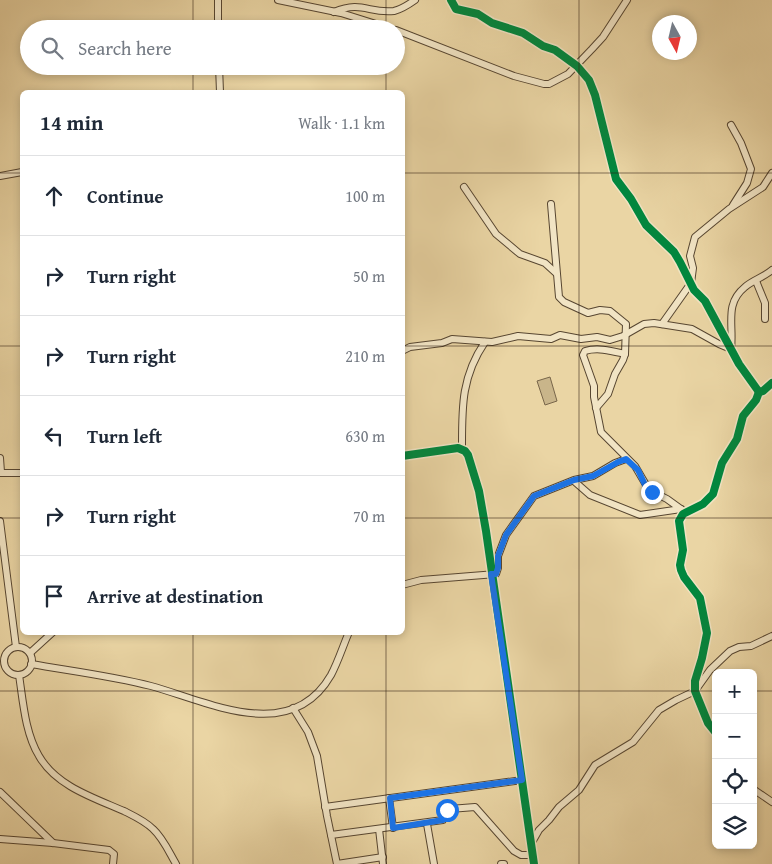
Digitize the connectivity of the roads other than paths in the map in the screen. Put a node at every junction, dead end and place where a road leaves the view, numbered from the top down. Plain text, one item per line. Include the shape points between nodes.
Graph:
1 (218, 0) edge
2 (278, 0) edge
3 (415, 0) edge
4 (451, 0) edge
5 (627, 0) edge
6 (334, 12) junction
7 (218, 20) edge
8 (361, 20) edge
9 (405, 34) edge
10 (576, 66) junction
11 (219, 75) edge
12 (220, 90) edge
13 (731, 125) dead end
14 (20, 172) edge
15 (772, 173) edge
16 (0, 176) edge
17 (464, 187) dead end
18 (551, 204) dead end
19 (729, 210) junction
20 (772, 270) edge
21 (556, 273) junction
22 (756, 281) junction
23 (691, 283) junction
24 (765, 319) dead end
25 (662, 324) junction
26 (626, 334) junction
27 (485, 342) junction
28 (731, 349) junction
29 (405, 350) edge
30 (625, 354) junction
31 (772, 383) edge
32 (759, 392) junction
33 (596, 408) junction
34 (462, 449) junction
35 (405, 456) edge
36 (0, 458) edge
37 (626, 459) junction
38 (1, 472) edge
39 (20, 474) edge
40 (574, 481) junction
41 (683, 511) junction
42 (0, 526) edge
43 (491, 574) junction
44 (405, 584) edge
45 (50, 635) edge
46 (348, 635) edge
47 (772, 636) edge
48 (16, 647) junction
49 (30, 653) junction
50 (2, 662) edge
51 (32, 664) junction
52 (19, 675) junction
53 (695, 692) junction
54 (293, 708) junction
55 (712, 728) edge
56 (522, 780) junction
57 (0, 792) edge
58 (757, 792) edge
59 (390, 798) junction
60 (772, 802) edge
61 (325, 806) junction
62 (427, 824) junction
63 (393, 828) junction
64 (379, 829) junction
65 (331, 835) junction
66 (1, 837) edge
67 (53, 843) junction
68 (531, 844) junction
69 (533, 854) junction
70 (383, 861) edge
71 (113, 864) edge
72 (176, 864) edge
73 (337, 864) edge
74 (434, 864) edge
75 (534, 864) edge

1 - 7 street
2 - 6 street
3 - 6 street via 392,11 355,1
4 - 10 street via 456,9 478,14 492,23 523,33
5 - 10 street via 602,37
6 - 8 street
9 - 10 street via 514,76 544,84 562,79
10 - 23 street via 593,88 616,179 646,225 674,252
11 - 12 street
13 - 19 street via 751,170 747,183
14 - 16 street
15 - 19 street via 763,187
17 - 21 street via 496,234 520,254 545,263
18 - 21 street
19 - 23 street via 695,237 690,256 693,268
20 - 22 street
21 - 26 street via 560,300 588,313 610,311 626,324
22 - 24 street via 765,303
22 - 28 street via 742,290 732,305
23 - 25 street
23 - 28 street via 705,301
25 - 26 street via 644,324
25 - 28 street via 692,329
26 - 27 street via 610,340 560,334 553,339 518,336
26 - 30 street
27 - 29 street via 452,339
27 - 34 street via 464,386
28 - 32 street
30 - 33 street via 608,394
30 - 33 street via 599,349 584,352 594,386
31 - 32 street
32 - 41 street via 743,416 736,439 722,463 713,494 703,504
33 - 37 street via 601,432
34 - 35 street
34 - 43 street via 468,455 479,491
36 - 38 street
37 - 40 street via 593,476
37 - 41 street via 640,473 649,490
38 - 39 street
40 - 41 street via 590,495 640,515
40 - 43 street via 534,496 506,535 498,556 496,574
41 - 53 street via 679,521 683,550 680,565 684,578 700,598 707,633
42 - 48 street
43 - 44 street
43 - 56 street
45 - 49 street
46 - 54 street via 331,675 315,694
47 - 53 street via 730,651 710,670
48 - 49 street
48 - 50 street via 7,652
49 - 51 street
50 - 52 street via 11,673
51 - 52 street
51 - 54 street via 133,682 246,713 270,714
52 - 72 street via 33,744 48,768 70,786 146,823 160,837
53 - 55 street
53 - 68 street via 659,710 633,742 595,765 579,790 559,807
54 - 61 street via 313,744
56 - 59 street
56 - 68 street
57 - 67 street
58 - 60 street
59 - 61 street
59 - 63 street
61 - 65 street
62 - 63 street
62 - 69 street via 443,820 447,810 475,806 514,851 521,855
62 - 74 street
63 - 64 street
64 - 65 street
64 - 70 street
65 - 73 street
66 - 67 street
67 - 71 street via 109,850 114,854
68 - 69 street
69 - 75 street
70 - 73 street

